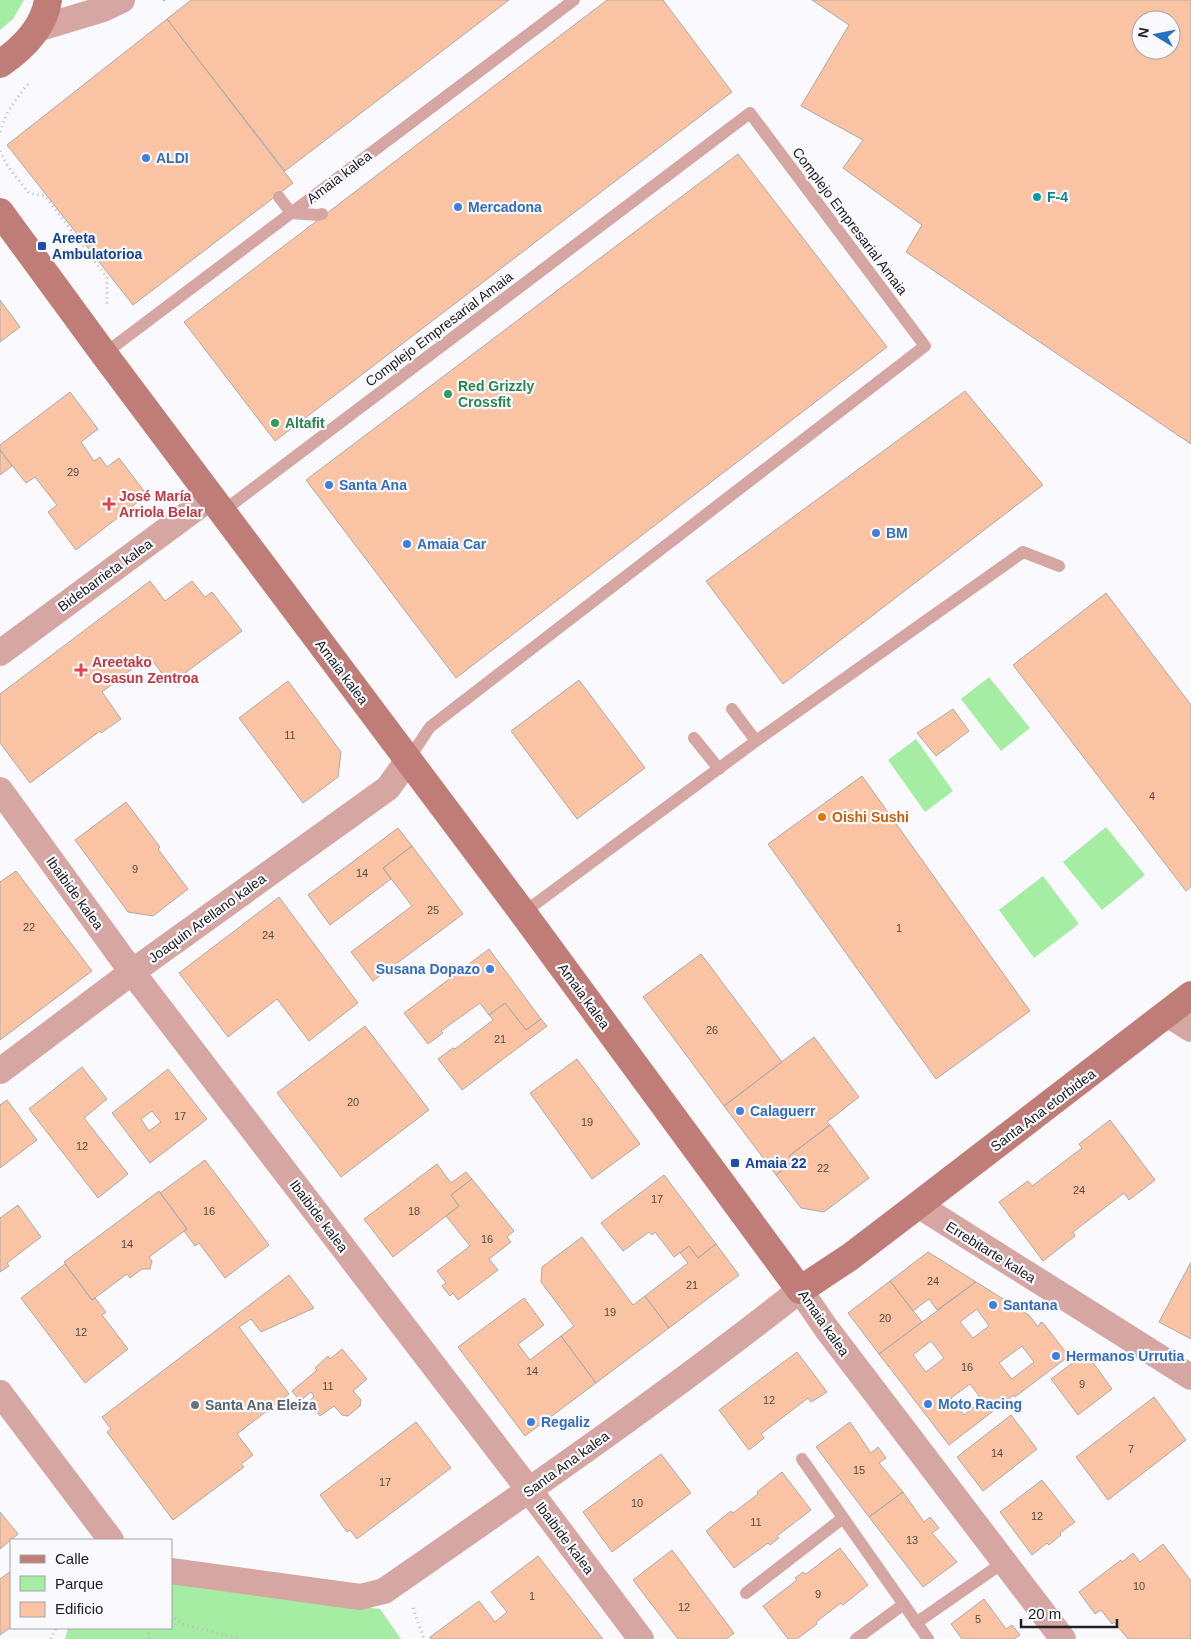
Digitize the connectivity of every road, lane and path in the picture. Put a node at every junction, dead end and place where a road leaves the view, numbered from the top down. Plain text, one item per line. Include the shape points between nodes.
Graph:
1 (48, 0) edge
2 (122, 0) edge
3 (574, 0) edge
4 (37, 29) junction
5 (0, 64) edge
6 (34, 78) dead end
7 (0, 132) edge
8 (0, 151) edge
9 (279, 197) dead end
10 (0, 212) edge
11 (291, 213) junction
12 (322, 214) dead end
13 (114, 347) junction
14 (217, 504) junction
15 (1059, 566) dead end
16 (0, 653) edge
17 (732, 709) dead end
18 (694, 738) dead end
19 (756, 741) junction
20 (408, 760) junction
21 (719, 769) junction
22 (0, 790) edge
23 (523, 913) junction
24 (132, 972) junction
25 (1191, 995) edge
26 (1167, 1014) junction
27 (1191, 1029) edge
28 (0, 1070) edge
29 (918, 1205) junction
30 (800, 1290) junction
31 (1191, 1378) edge
32 (0, 1393) edge
33 (802, 1459) dead end
34 (529, 1490) junction
35 (843, 1518) junction
36 (110, 1539) edge
37 (1004, 1562) junction
38 (172, 1572) edge
39 (746, 1593) dead end
40 (904, 1604) junction
41 (172, 1616) edge
42 (916, 1623) junction
43 (241, 1639) edge
44 (641, 1639) edge
45 (856, 1639) edge
46 (928, 1639) edge
47 (1063, 1639) edge

1 - 4 street
2 - 4 street
3 - 11 lane, Amaia kalea
4 - 5 street via 21,48
6 - 7 path via 13,102
8 - 13 path via 8,167 29,193 45,196 108,277 107,316
9 - 11 lane
10 - 13 street, Amaia kalea
11 - 12 lane
11 - 13 lane, Amaia kalea
13 - 14 street, Amaia kalea
14 - 16 street, Bidebarrieta kalea
14 - 20 street, Amaia kalea
14 - 20 lane, Complejo Empresarial Amaia via 750,113 925,346 430,727
15 - 19 lane via 1023,552
17 - 19 lane
18 - 21 lane
19 - 21 lane
20 - 23 street, Amaia kalea
20 - 24 street, Joaquin Arellano kalea via 388,788
21 - 23 lane
22 - 24 street, Ibaibide kalea
23 - 30 street, Amaia kalea
24 - 28 street, Joaquin Arellano kalea
24 - 34 street, Ibaibide kalea
25 - 26 street, Santa Ana etorbidea
26 - 27 street
26 - 29 street, Santa Ana etorbidea
29 - 30 street, Santa Ana kalea
29 - 31 street, Errebitarte kalea
30 - 34 street, Santa Ana kalea
30 - 37 street, Amaia kalea
32 - 36 street
33 - 35 lane
34 - 38 street, Santa Ana kalea via 384,1591 360,1597
34 - 44 street, Ibaibide kalea
35 - 39 lane
35 - 40 lane
37 - 42 lane
37 - 47 street, Amaia kalea
40 - 42 lane
40 - 45 lane
41 - 43 path via 182,1624
42 - 46 lane

